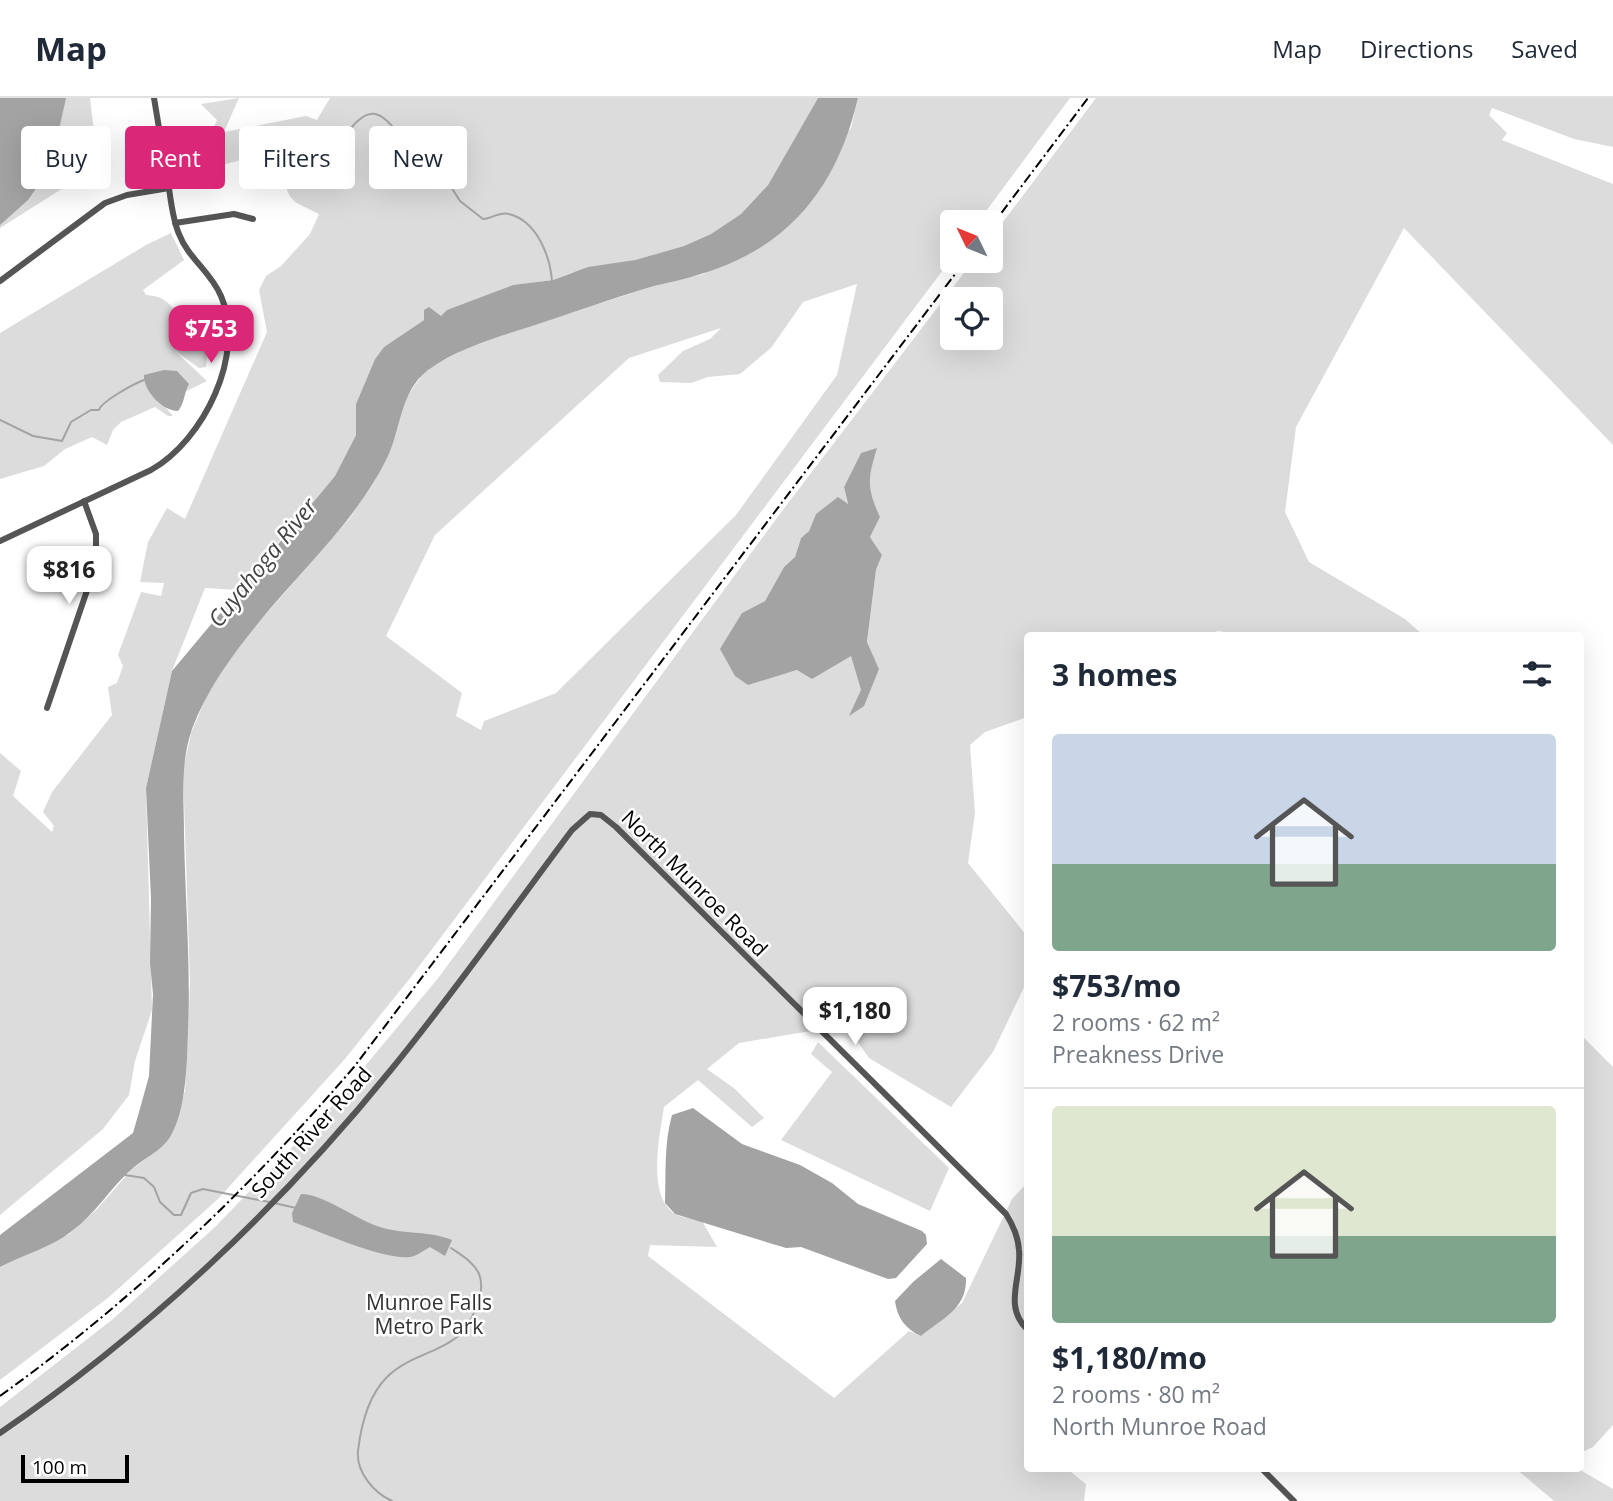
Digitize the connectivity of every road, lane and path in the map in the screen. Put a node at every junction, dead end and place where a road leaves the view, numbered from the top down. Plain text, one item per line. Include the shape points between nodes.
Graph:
1 (154, 98) edge
2 (159, 126) edge
3 (163, 189) edge
4 (169, 189) edge
5 (253, 219) dead end
6 (175, 223) junction
7 (0, 281) edge
8 (84, 501) junction
9 (0, 541) edge
10 (47, 708) dead end
11 (601, 815) joint
12 (1024, 1324) edge
13 (0, 1433) edge
14 (1265, 1472) edge
15 (1294, 1501) edge

1 - 2 street
3 - 7 street via 105,203
4 - 6 street
5 - 6 street via 234,214
6 - 8 street via 184,246 212,280 225,307 230,333 224,368 189,439 171,457
8 - 9 street
8 - 10 street via 96,534 96,564
11 - 12 street, North Munroe Road via 1006,1214 1019,1251 1016,1312
11 - 13 street, South River Road via 584,817 572,830 396,1064 248,1228 151,1317
14 - 15 street

